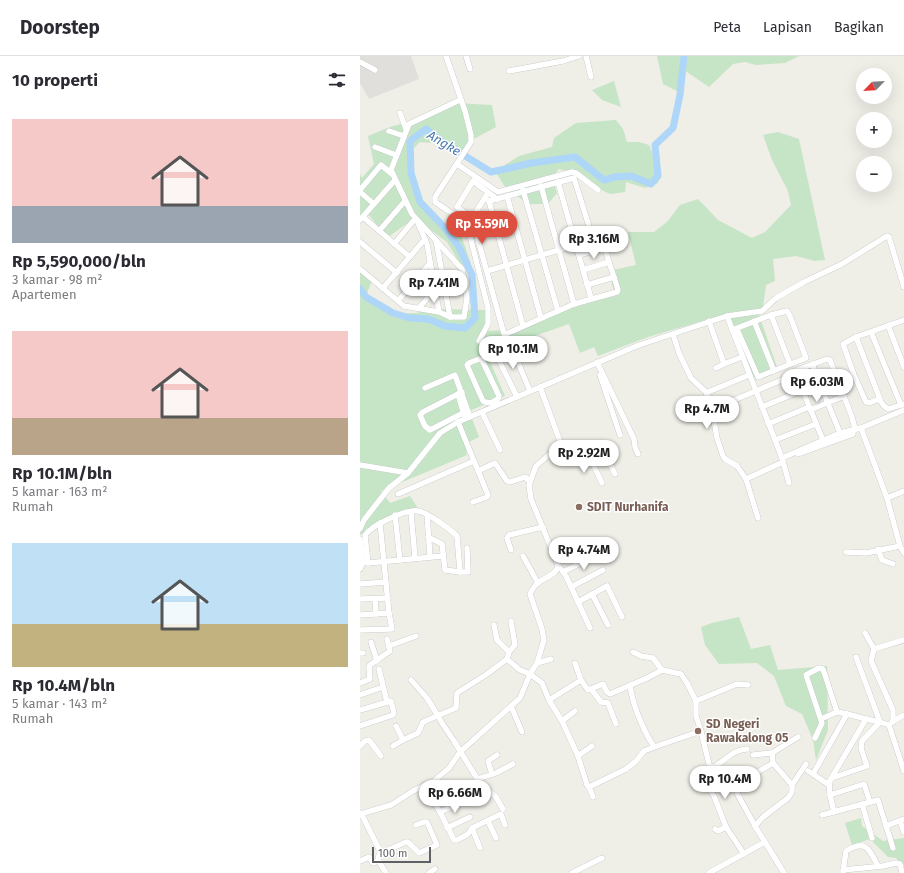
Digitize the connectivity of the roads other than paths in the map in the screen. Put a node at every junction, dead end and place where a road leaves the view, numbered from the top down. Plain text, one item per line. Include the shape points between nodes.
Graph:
1 (446, 56) edge
2 (466, 56) edge
3 (553, 56) edge
4 (586, 56) edge
5 (576, 57) edge
6 (360, 62) edge
7 (554, 63) junction
8 (470, 68) dead end
9 (375, 70) dead end
10 (509, 71) dead end
11 (591, 77) dead end
12 (460, 100) junction
13 (400, 113) dead end
14 (406, 130) junction
15 (389, 131) dead end
16 (404, 136) junction
17 (375, 147) dead end
18 (396, 155) junction
19 (457, 164) junction
20 (394, 178) junction
21 (558, 182) junction
22 (541, 186) junction
23 (523, 188) junction
24 (598, 190) dead end
25 (360, 191) edge
26 (489, 193) junction
27 (507, 196) junction
28 (497, 199) junction
29 (487, 200) junction
30 (405, 201) junction
31 (374, 204) junction
32 (361, 218) edge
33 (472, 218) junction
34 (417, 220) junction
35 (379, 231) junction
36 (592, 236) junction
37 (425, 239) junction
38 (436, 240) junction
39 (360, 242) edge
40 (575, 243) junction
41 (394, 244) junction
42 (604, 248) junction
43 (559, 250) junction
44 (542, 255) junction
45 (579, 255) junction
46 (410, 257) junction
47 (525, 260) junction
48 (609, 262) junction
49 (430, 263) junction
50 (506, 265) junction
51 (360, 269) edge
52 (583, 270) junction
53 (487, 271) junction
54 (396, 273) junction
55 (614, 277) junction
56 (587, 285) junction
57 (904, 287) edge
58 (383, 288) junction
59 (435, 289) junction
60 (591, 298) junction
61 (398, 301) junction
62 (574, 304) junction
63 (419, 308) junction
64 (558, 311) junction
65 (439, 312) junction
66 (771, 315) junction
67 (727, 316) junction
68 (450, 317) junction
69 (541, 318) junction
70 (904, 320) edge
71 (754, 321) junction
72 (709, 322) junction
73 (888, 325) junction
74 (524, 326) junction
75 (734, 329) junction
76 (871, 332) junction
77 (673, 334) junction
78 (856, 338) junction
79 (479, 341) dead end
80 (742, 357) junction
81 (479, 359) joint
82 (597, 363) junction
83 (724, 364) junction
84 (790, 364) junction
85 (812, 364) junction
86 (904, 367) edge
87 (716, 368) dead end
88 (774, 370) junction
89 (796, 374) junction
90 (749, 375) junction
91 (540, 387) junction
92 (424, 388) dead end
93 (803, 390) junction
94 (530, 391) junction
95 (755, 391) junction
96 (708, 392) dead end
97 (460, 393) junction
98 (844, 396) junction
99 (516, 397) junction
100 (880, 399) junction
101 (827, 403) junction
102 (903, 406) edge
103 (762, 407) junction
104 (715, 408) dead end
105 (810, 408) junction
106 (482, 412) junction
107 (463, 413) junction
108 (468, 418) junction
109 (458, 422) junction
110 (768, 424) junction
111 (816, 424) junction
112 (856, 429) junction
113 (840, 433) junction
114 (620, 435) dead end
115 (831, 439) junction
116 (775, 440) junction
117 (823, 440) junction
118 (562, 444) junction
119 (500, 450) dead end
120 (614, 453) dead end
121 (638, 454) dead end
122 (606, 456) junction
123 (783, 460) junction
124 (474, 461) junction
125 (592, 462) junction
126 (360, 466) edge
127 (478, 471) junction
128 (408, 473) junction
129 (615, 474) dead end
130 (746, 479) junction
131 (530, 481) junction
132 (602, 483) dead end
133 (789, 483) dead end
134 (904, 491) edge
135 (398, 494) dead end
136 (888, 498) junction
137 (473, 502) dead end
138 (411, 512) junction
139 (427, 514) junction
140 (395, 515) junction
141 (758, 518) dead end
142 (380, 523) junction
143 (542, 527) junction
144 (360, 529) edge
145 (428, 537) junction
146 (360, 539) edge
147 (900, 546) junction
148 (467, 548) dead end
149 (878, 549) junction
150 (510, 550) dead end
151 (846, 552) dead end
152 (904, 553) edge
153 (596, 555) dead end
154 (443, 556) junction
155 (523, 556) dead end
156 (430, 557) junction
157 (415, 558) junction
158 (400, 560) junction
159 (385, 561) junction
160 (366, 562) junction
161 (893, 564) dead end
162 (558, 565) junction
163 (360, 569) edge
164 (604, 570) dead end
165 (460, 572) junction
166 (563, 572) junction
167 (386, 582) junction
168 (538, 583) junction
169 (360, 584) edge
170 (571, 587) junction
171 (592, 594) junction
172 (388, 598) junction
173 (360, 599) edge
174 (375, 599) junction
175 (578, 602) junction
176 (389, 613) junction
177 (376, 614) junction
178 (360, 615) edge
179 (622, 617) dead end
180 (511, 621) dead end
181 (494, 625) dead end
182 (608, 625) dead end
183 (590, 628) dead end
184 (360, 630) edge
185 (865, 634) dead end
186 (416, 636) dead end
187 (387, 640) dead end
188 (904, 640) edge
189 (371, 642) dead end
190 (389, 646) junction
191 (874, 649) junction
192 (509, 652) junction
193 (633, 652) dead end
194 (856, 657) dead end
195 (507, 659) junction
196 (552, 659) dead end
197 (377, 661) junction
198 (537, 663) junction
199 (575, 663) dead end
200 (379, 668) dead end
201 (662, 670) junction
202 (530, 674) junction
203 (411, 680) dead end
204 (581, 680) junction
205 (360, 683) edge
206 (630, 685) junction
207 (748, 685) dead end
208 (383, 687) junction
209 (591, 689) junction
210 (360, 694) edge
211 (549, 700) junction
212 (696, 701) junction
213 (387, 702) junction
214 (511, 706) junction
215 (360, 710) edge
216 (575, 711) dead end
217 (837, 712) junction
218 (847, 714) junction
219 (904, 715) edge
220 (438, 716) junction
221 (866, 719) junction
222 (821, 720) junction
223 (562, 721) junction
224 (880, 722) junction
225 (891, 723) junction
226 (616, 724) dead end
227 (360, 726) edge
228 (396, 726) dead end
229 (702, 731) junction
230 (522, 732) dead end
231 (798, 737) dead end
232 (815, 738) dead end
233 (403, 740) junction
234 (361, 745) edge
235 (393, 746) dead end
236 (592, 746) dead end
237 (654, 747) junction
238 (747, 749) dead end
239 (460, 752) junction
240 (772, 753) junction
241 (497, 755) dead end
242 (752, 755) dead end
243 (381, 756) dead end
244 (578, 756) junction
245 (774, 763) junction
246 (513, 764) dead end
247 (806, 764) dead end
248 (710, 771) junction
249 (904, 771) edge
250 (492, 774) junction
251 (737, 778) junction
252 (832, 778) junction
253 (477, 779) junction
254 (792, 785) junction
255 (829, 785) junction
256 (423, 786) junction
257 (589, 787) junction
258 (830, 795) junction
259 (593, 797) dead end
260 (464, 801) dead end
261 (870, 802) junction
262 (862, 804) junction
263 (503, 809) dead end
264 (440, 812) junction
265 (834, 812) junction
266 (361, 814) edge
267 (822, 816) dead end
268 (470, 817) dead end
269 (902, 820) edge
270 (488, 821) junction
271 (416, 825) dead end
272 (505, 825) dead end
273 (755, 826) junction
274 (886, 826) junction
275 (726, 827) junction
276 (447, 828) junction
277 (472, 828) junction
278 (715, 829) dead end
279 (904, 832) edge
280 (496, 838) dead end
281 (872, 838) dead end
282 (765, 842) junction
283 (480, 848) dead end
284 (893, 848) dead end
285 (381, 853) junction
286 (744, 854) junction
287 (602, 858) dead end
288 (360, 861) edge
289 (379, 861) junction
290 (878, 866) junction
291 (435, 869) dead end
292 (718, 870) edge
293 (843, 871) edge
294 (386, 873) edge
295 (429, 873) edge
296 (572, 873) edge
297 (709, 873) edge
298 (784, 873) edge
299 (902, 873) edge

1 - 12 street
2 - 8 street
3 - 7 street
4 - 11 street
5 - 7 street
6 - 9 street
7 - 10 street
12 - 14 street via 412,121
12 - 19 street via 465,111 471,142
13 - 14 street
14 - 16 street
15 - 16 street
16 - 18 street
17 - 18 street
18 - 20 street via 391,170
19 - 23 street via 498,192
19 - 79 street via 435,197 435,202 465,222 468,228 488,308 488,324
20 - 25 street via 381,166
20 - 30 street
20 - 31 street
21 - 22 street
21 - 36 street via 576,179
21 - 40 street
22 - 23 street
22 - 43 street
23 - 24 street via 572,172
23 - 27 street
23 - 44 street
25 - 31 street
26 - 28 street
26 - 29 street
26 - 33 street via 473,182 457,207
27 - 28 street
27 - 47 street
28 - 29 street
29 - 33 street
29 - 50 street
30 - 34 street
30 - 35 street
31 - 32 street
32 - 35 street
33 - 53 street
34 - 37 street
34 - 38 street
34 - 41 street
35 - 41 street
36 - 40 street
36 - 42 street via 600,233
37 - 46 street
37 - 49 street
38 - 68 street
38 - 68 street via 463,271 467,298 464,317
39 - 54 street
40 - 43 street
40 - 45 street
41 - 46 street
42 - 45 street
42 - 48 street
43 - 44 street
43 - 62 street
44 - 47 street
44 - 64 street
45 - 52 street
46 - 54 street
47 - 50 street
47 - 69 street
48 - 52 street
48 - 55 street
49 - 59 street
49 - 61 street
50 - 53 street
50 - 74 street
51 - 58 street
52 - 56 street
53 - 74 street via 504,333
54 - 58 street
55 - 56 street
55 - 60 street via 617,292
56 - 60 street
57 - 67 street via 887,236 842,264 781,295 762,311
58 - 61 street
59 - 63 street
59 - 65 street
60 - 62 street
61 - 63 street via 404,306
62 - 64 street
63 - 65 street
64 - 69 street
65 - 68 street
66 - 71 street
66 - 84 street
66 - 84 street via 785,310 790,316 806,358
67 - 72 street
67 - 75 street
69 - 74 street
70 - 73 street
71 - 75 street
71 - 88 street
72 - 77 street
72 - 83 street
73 - 76 street
73 - 86 street
75 - 80 street
75 - 88 street via 757,377
76 - 78 street
76 - 102 street
77 - 82 street
77 - 130 street via 691,378 706,392 712,409 716,438 723,456 737,466
78 - 100 street
78 - 100 street via 844,342 843,347 866,402
80 - 83 street
80 - 90 street
81 - 81 street via 482,360 499,396 491,403 483,401 467,365
82 - 91 street
82 - 114 street
82 - 121 street via 634,439
83 - 87 street
84 - 88 street
85 - 89 street via 797,370
85 - 98 street via 829,359
85 - 101 street
89 - 93 street
89 - 95 street
90 - 95 street
90 - 96 street
91 - 94 street
91 - 118 street
92 - 97 street via 454,374
93 - 103 street
93 - 105 street
94 - 99 street
94 - 99 street via 512,348 495,352
95 - 103 street
95 - 104 street
97 - 107 street
97 - 107 street via 420,416 426,428 431,430
97 - 108 street
98 - 101 street
98 - 112 street
99 - 106 street
100 - 102 street via 888,409
101 - 105 street
101 - 113 street
102 - 112 street
103 - 110 street
105 - 110 street
105 - 111 street
106 - 108 street
106 - 119 street
107 - 108 street
108 - 109 street
109 - 124 street
109 - 128 street via 440,433
110 - 116 street
111 - 116 street
111 - 117 street
112 - 113 street
112 - 115 street via 852,434
112 - 136 street
113 - 115 street
115 - 117 street
115 - 123 street
116 - 123 street
117 - 123 street
118 - 125 street via 574,444 584,466
118 - 131 street via 536,466
120 - 122 street
122 - 125 street
122 - 129 street
123 - 130 street
123 - 133 street
124 - 127 street
124 - 135 street
125 - 132 street
126 - 128 street
127 - 131 street via 495,463 507,481 524,477
127 - 137 street via 488,496
128 - 144 street via 389,488
130 - 141 street
131 - 143 street via 529,492
134 - 136 street
136 - 147 street
138 - 139 street via 417,510
138 - 140 street
138 - 157 street
139 - 145 street
139 - 165 street via 457,536
140 - 142 street
140 - 158 street
142 - 159 street
142 - 160 street via 366,535
143 - 150 street via 508,537
143 - 162 street
145 - 154 street via 442,544
145 - 156 street
146 - 160 street
147 - 149 street
147 - 152 street
148 - 165 street via 468,572
149 - 151 street
149 - 161 street via 882,560
153 - 166 street
154 - 156 street
154 - 165 street via 445,570
155 - 168 street
156 - 157 street
157 - 158 street
158 - 159 street
159 - 160 street
159 - 167 street
160 - 163 street
162 - 166 street
162 - 168 street via 555,572
164 - 170 street
166 - 170 street
167 - 169 street
167 - 172 street
168 - 198 street via 530,594 544,637
170 - 175 street
171 - 175 street
171 - 179 street via 606,586
171 - 182 street
172 - 174 street
172 - 176 street
173 - 174 street
174 - 177 street
175 - 183 street
176 - 177 street
176 - 184 street via 392,629
177 - 178 street
180 - 192 street via 515,645
181 - 192 street via 497,640
185 - 191 street
186 - 190 street
187 - 190 street
188 - 191 street
189 - 197 street
190 - 197 street via 390,651
191 - 225 street via 871,661 893,710
192 - 195 street
193 - 201 street via 653,658
194 - 224 street
195 - 202 street via 520,670
195 - 220 street via 458,692 456,708
196 - 198 street
197 - 205 street via 369,667 370,679
198 - 202 street
199 - 204 street
200 - 208 street
201 - 206 street
201 - 212 street via 681,674
202 - 211 street via 542,683
202 - 214 street via 522,694
203 - 220 street
204 - 209 street via 587,689
204 - 211 street
206 - 209 street via 610,694 603,684
206 - 237 street via 640,718
207 - 212 street via 737,684
208 - 210 street
208 - 213 street
209 - 226 street via 601,702 607,702
211 - 223 street
212 - 229 street via 696,716
213 - 215 street
213 - 227 street via 392,702 394,714
214 - 230 street
214 - 239 street
216 - 223 street
217 - 218 street
217 - 222 street
217 - 222 street via 823,669 819,668 806,675
218 - 221 street
218 - 255 street via 811,772
219 - 225 street
220 - 233 street via 423,722 418,733
220 - 239 street
221 - 224 street
221 - 252 street
222 - 232 street
223 - 244 street
224 - 225 street
224 - 252 street via 862,741 861,748 867,766
225 - 249 street
228 - 233 street
229 - 237 street
229 - 248 street
231 - 240 street
233 - 235 street
234 - 243 street via 369,740
236 - 244 street
237 - 257 street via 643,752 626,769
238 - 248 street via 733,752
239 - 253 street
239 - 256 street via 449,768
240 - 242 street
240 - 245 street
241 - 250 street via 488,761
244 - 257 street
245 - 251 street via 748,776
245 - 254 street
246 - 250 street
247 - 254 street
248 - 251 street
248 - 275 street via 709,789
250 - 253 street
251 - 273 street via 738,795
252 - 255 street
253 - 263 street via 483,788 496,797
254 - 273 street via 792,792 788,798
255 - 258 street
256 - 264 street
256 - 266 street via 391,805
257 - 259 street
258 - 261 street via 864,784
258 - 265 street
260 - 264 street
261 - 262 street
261 - 274 street via 878,800
262 - 265 street
262 - 281 street
264 - 276 street
265 - 267 street
266 - 285 street
268 - 276 street
269 - 274 street
269 - 279 street
270 - 272 street via 501,814
270 - 277 street
270 - 280 street
271 - 285 street via 426,822 437,845 419,853 406,842
273 - 282 street
274 - 284 street
275 - 278 street via 718,831
275 - 286 street
276 - 277 street via 455,841 468,834
277 - 283 street
282 - 286 street
282 - 298 street
285 - 289 street
286 - 292 street
287 - 296 street
288 - 289 street via 369,857 373,863
289 - 294 street
290 - 293 street
290 - 293 street via 867,847 862,846 846,851
290 - 299 street via 898,863
291 - 295 street
292 - 297 street

